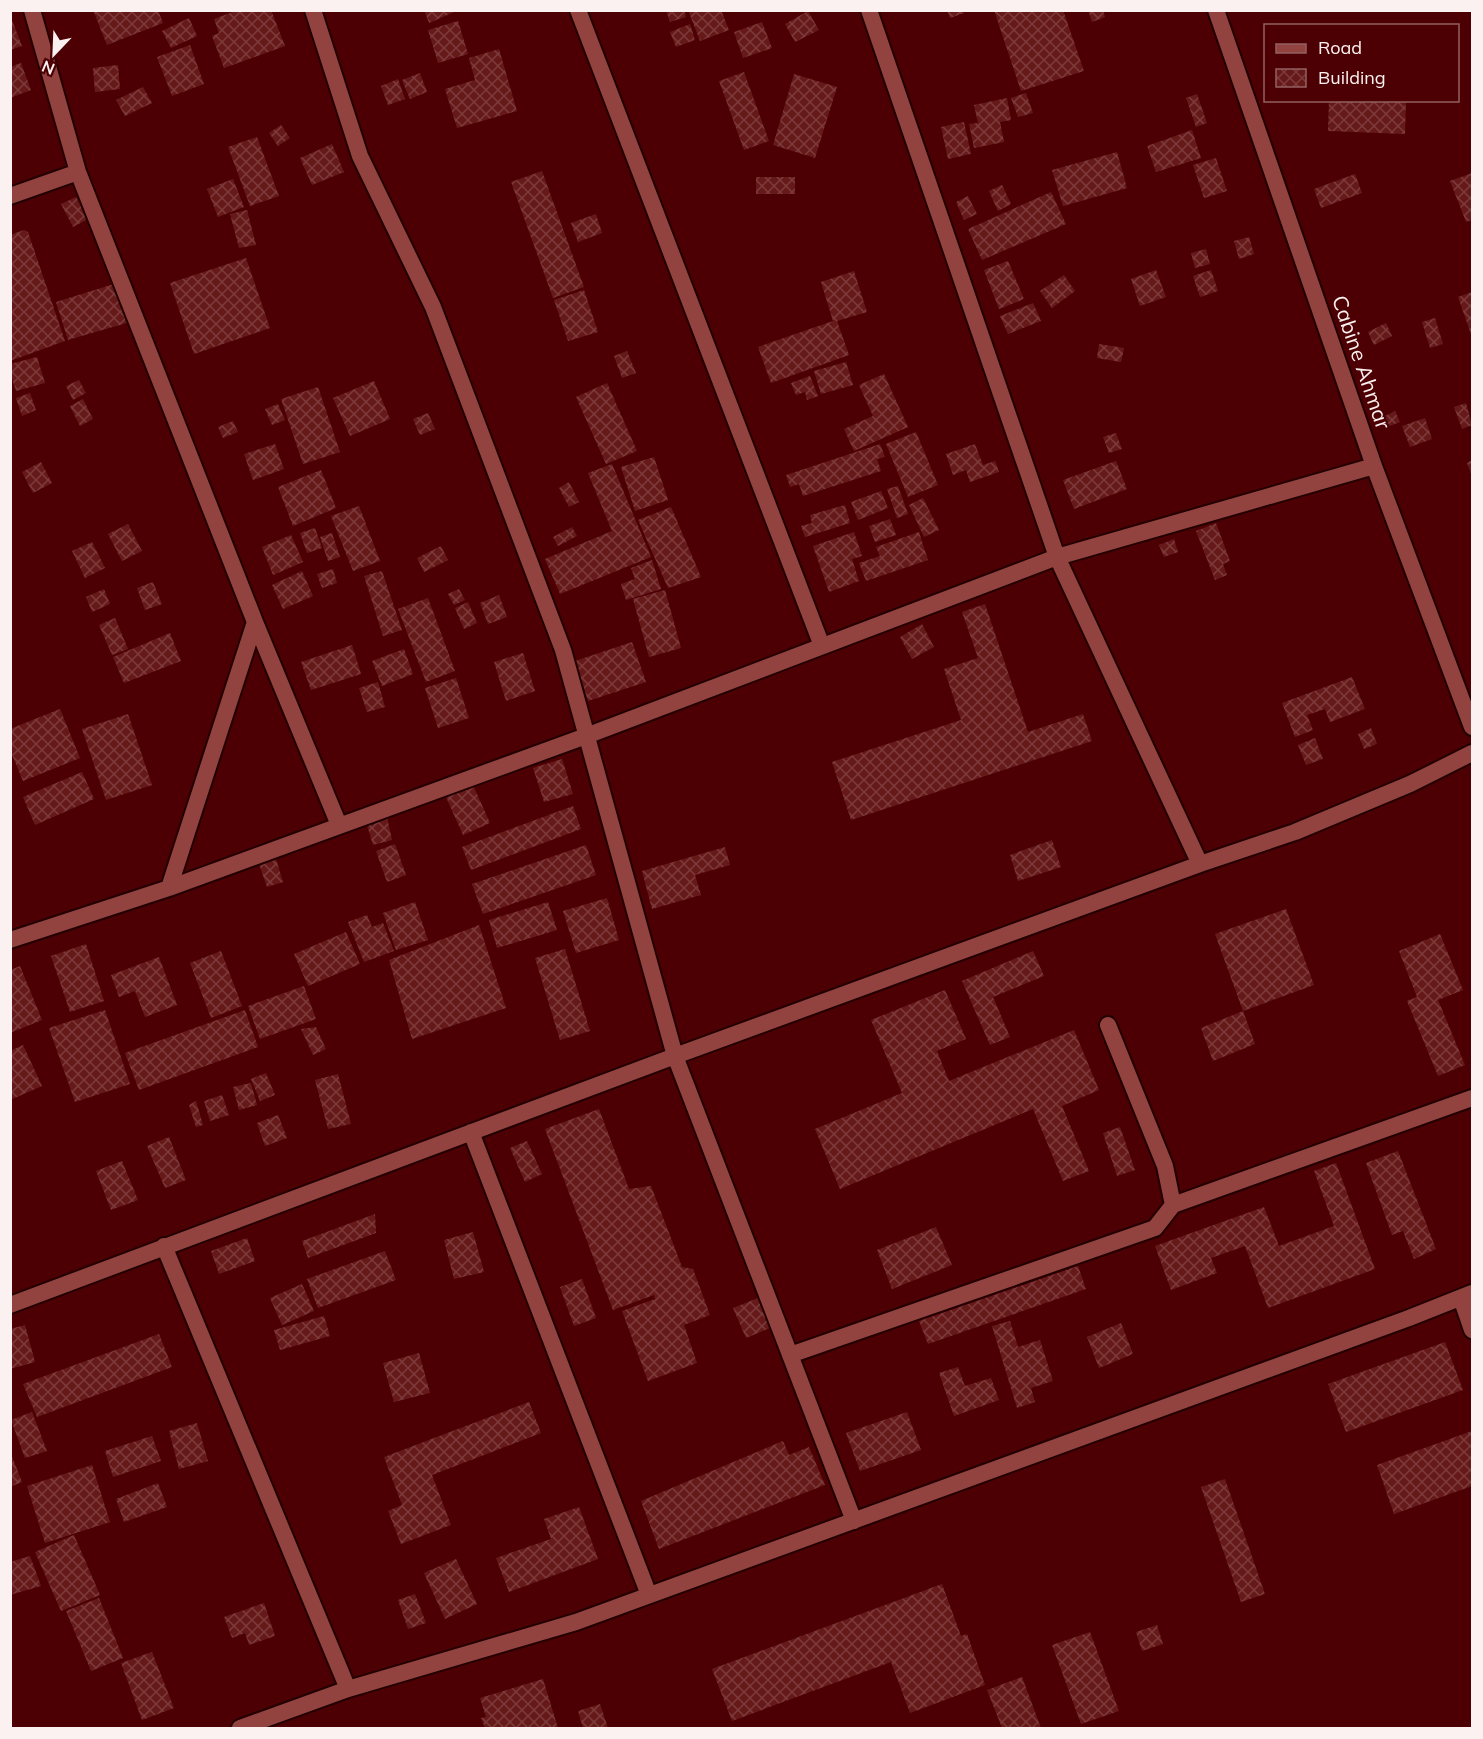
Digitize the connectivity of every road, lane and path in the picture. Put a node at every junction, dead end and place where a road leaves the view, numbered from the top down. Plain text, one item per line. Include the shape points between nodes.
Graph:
1 (32, 10) edge
2 (314, 10) edge
3 (578, 10) edge
4 (869, 10) edge
5 (1216, 10) edge
6 (78, 172) junction
7 (10, 196) edge
8 (1374, 466) junction
9 (1057, 557) junction
10 (255, 622) junction
11 (822, 646) junction
12 (1473, 726) edge
13 (586, 736) junction
14 (1473, 753) edge
15 (339, 825) junction
16 (1200, 864) junction
17 (169, 888) junction
18 (10, 940) edge
19 (1108, 1025) dead end
20 (675, 1056) junction
21 (1473, 1098) edge
22 (471, 1132) junction
23 (1173, 1205) junction
24 (164, 1246) junction
25 (1467, 1295) edge
26 (10, 1305) edge
27 (1473, 1330) edge
28 (790, 1355) junction
29 (854, 1521) junction
30 (649, 1595) junction
31 (348, 1689) junction
32 (240, 1728) edge

1 - 6 street
2 - 13 street via 360,156 433,307 563,650
3 - 11 street
4 - 9 street
5 - 8 street, Cabine Ahmar
6 - 7 street
6 - 10 street
8 - 9 street
8 - 12 street, Cabine Ahmar
9 - 11 street
9 - 16 street
10 - 15 street
10 - 17 street
11 - 13 street
13 - 15 street
13 - 20 street
14 - 16 street via 1295,832
15 - 17 street
16 - 20 street
17 - 18 street
19 - 23 street via 1165,1166
20 - 22 street
20 - 28 street
21 - 23 street
22 - 24 street
22 - 30 street
23 - 28 street via 1155,1228
24 - 26 street
24 - 31 street
25 - 27 street
25 - 29 street
28 - 29 street
29 - 30 street
30 - 31 street via 576,1622
31 - 32 street

